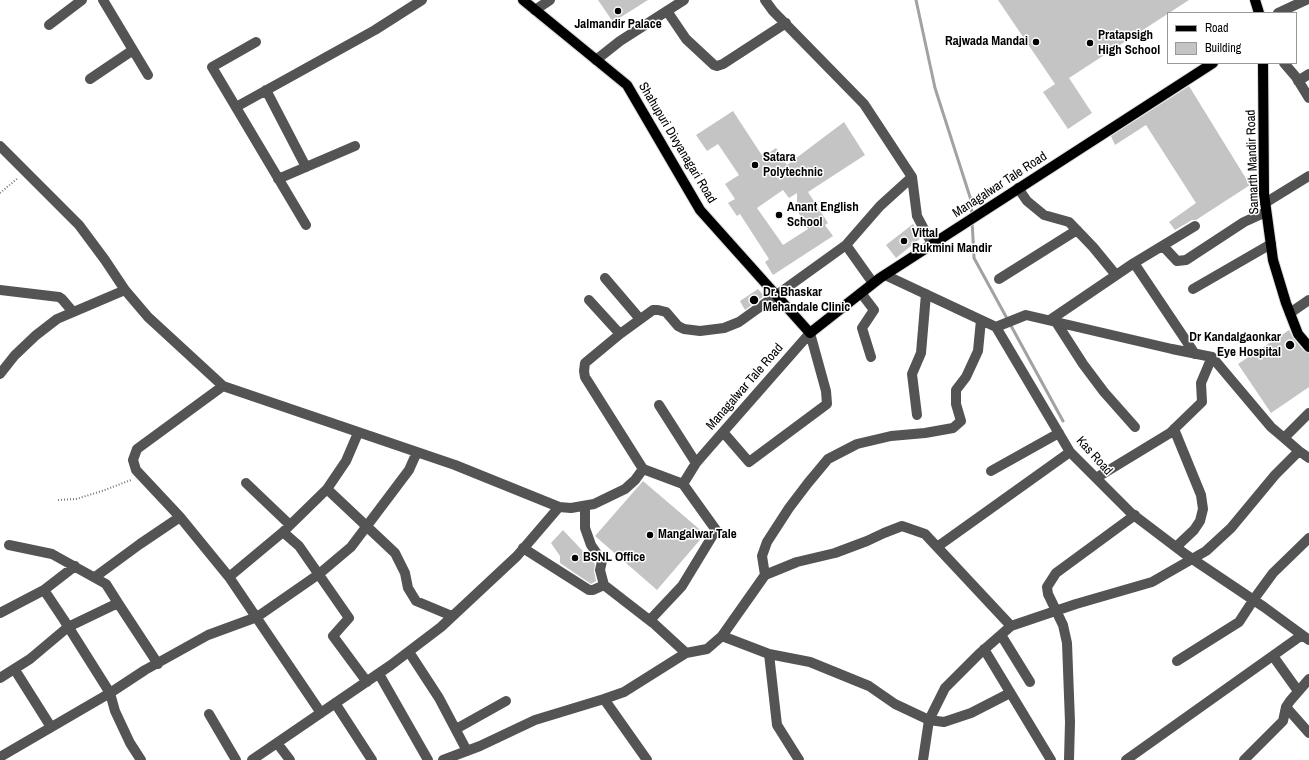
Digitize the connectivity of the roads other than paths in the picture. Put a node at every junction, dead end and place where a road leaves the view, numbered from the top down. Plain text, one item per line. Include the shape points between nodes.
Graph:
1 (82, 0) edge
2 (103, 0) edge
3 (422, 0) edge
4 (523, 0) edge
5 (550, 0) edge
6 (684, 0) edge
7 (765, 0) edge
8 (1306, 0) edge
9 (535, 10) junction
10 (667, 11) junction
11 (1280, 12) edge
12 (786, 23) junction
13 (49, 25) dead end
14 (256, 42) dead end
15 (133, 50) junction
16 (596, 60) junction
17 (1211, 64) edge
18 (1263, 64) edge
19 (1285, 64) edge
20 (1309, 74) edge
21 (148, 75) dead end
22 (90, 79) dead end
23 (1298, 81) junction
24 (266, 90) junction
25 (1309, 98) edge
26 (236, 107) junction
27 (0, 146) edge
28 (355, 146) dead end
29 (306, 167) junction
30 (1309, 176) edge
31 (912, 177) junction
32 (278, 179) junction
33 (1018, 188) junction
34 (1266, 207) junction
35 (306, 225) dead end
36 (1195, 226) dead end
37 (1077, 230) junction
38 (846, 244) junction
39 (932, 244) junction
40 (1271, 244) junction
41 (1163, 246) junction
42 (1134, 263) junction
43 (885, 275) junction
44 (1116, 275) junction
45 (605, 278) dead end
46 (999, 279) dead end
47 (873, 283) junction
48 (1193, 289) dead end
49 (0, 290) edge
50 (125, 290) junction
51 (861, 293) junction
52 (926, 294) junction
53 (777, 296) junction
54 (589, 300) dead end
55 (1309, 300) edge
56 (73, 312) junction
57 (1290, 313) junction
58 (640, 319) junction
59 (981, 320) junction
60 (1053, 321) junction
61 (996, 327) junction
62 (810, 333) junction
63 (620, 334) junction
64 (1309, 347) edge
65 (1195, 354) junction
66 (871, 357) dead end
67 (1212, 357) junction
68 (0, 374) edge
69 (223, 386) junction
70 (659, 405) dead end
71 (1309, 413) edge
72 (917, 415) dead end
73 (1135, 426) dead end
74 (1174, 429) junction
75 (723, 432) junction
76 (358, 433) junction
77 (1059, 433) junction
78 (1284, 438) junction
79 (1299, 451) junction
80 (416, 452) junction
81 (1070, 452) junction
82 (1309, 458) edge
83 (696, 463) junction
84 (643, 468) junction
85 (991, 471) dead end
86 (1096, 478) junction
87 (246, 483) dead end
88 (683, 484) junction
89 (328, 489) junction
90 (585, 506) junction
91 (559, 507) junction
92 (1134, 515) junction
93 (180, 517) junction
94 (366, 526) junction
95 (286, 529) junction
96 (1309, 538) edge
97 (9, 545) dead end
98 (937, 547) junction
99 (1176, 547) junction
100 (523, 548) junction
101 (1193, 559) junction
102 (74, 566) junction
103 (319, 574) junction
104 (765, 575) junction
105 (95, 577) junction
106 (229, 577) junction
107 (604, 585) junction
108 (44, 590) junction
109 (1254, 599) junction
110 (118, 603) junction
111 (1056, 610) junction
112 (0, 613) edge
113 (452, 616) junction
114 (257, 617) junction
115 (653, 623) junction
116 (1011, 626) junction
117 (68, 627) junction
118 (1000, 635) junction
119 (722, 636) junction
120 (1306, 638) edge
121 (984, 649) junction
122 (409, 652) junction
123 (686, 653) junction
124 (769, 654) junction
125 (1273, 656) junction
126 (1177, 662) dead end
127 (158, 664) junction
128 (15, 670) junction
129 (379, 674) junction
130 (0, 678) edge
131 (1309, 679) edge
132 (367, 682) junction
133 (1030, 682) dead end
134 (1298, 691) junction
135 (1010, 692) junction
136 (110, 693) junction
137 (604, 699) junction
138 (506, 701) dead end
139 (335, 703) junction
140 (1286, 707) junction
141 (321, 713) junction
142 (209, 714) dead end
143 (929, 720) junction
144 (51, 727) junction
145 (456, 729) junction
146 (1309, 733) edge
147 (277, 743) junction
148 (467, 751) junction
149 (0, 757) edge
150 (794, 758) edge
151 (446, 759) edge
152 (140, 760) edge
153 (236, 760) edge
154 (252, 760) edge
155 (290, 760) edge
156 (372, 760) edge
157 (428, 760) edge
158 (647, 760) edge
159 (923, 760) edge
160 (1051, 760) edge
161 (1069, 760) edge
162 (1126, 760) edge
163 (1244, 760) edge

1 - 13 street
2 - 15 street
3 - 24 street via 375,30
4 - 9 main road, Shahupuri Divyanagari Road
5 - 9 street
6 - 10 street
7 - 12 street
8 - 11 street
9 - 16 main road, Shahupuri Divyanagari Road
10 - 12 street via 686,39 717,66
10 - 16 street via 620,41
12 - 31 street via 864,104
14 - 26 street via 212,67
15 - 21 street
15 - 22 street
16 - 53 main road, Shahupuri Divyanagari Road via 627,85 700,210
17 - 33 main road, Managalwar Tale Road
18 - 34 main road, Samarth Mandir Road
19 - 23 street
20 - 23 street
23 - 25 street
24 - 26 street
24 - 29 street
26 - 32 street
27 - 50 street via 79,225
28 - 29 street
29 - 32 street
30 - 34 street
31 - 38 street via 880,206
31 - 39 street via 918,216
32 - 35 street
33 - 37 street via 1027,201 1044,215 1069,222
33 - 39 main road, Managalwar Tale Road
34 - 40 main road, Samarth Mandir Road
34 - 41 street via 1186,260 1177,261
36 - 41 street
37 - 44 street
37 - 46 street
38 - 47 street
38 - 53 street
39 - 43 main road, Managalwar Tale Road
40 - 48 street
40 - 57 main road, Samarth Mandir Road via 1273,260
41 - 42 street
42 - 44 street
42 - 65 street
43 - 47 main road, Managalwar Tale Road
43 - 52 street
44 - 60 street
45 - 58 street
47 - 51 main road, Managalwar Tale Road
49 - 56 street via 58,297
50 - 56 street
50 - 69 street via 148,317
51 - 62 main road, Managalwar Tale Road
51 - 66 street via 874,310 862,328
52 - 59 street
52 - 72 street via 921,353 912,374
53 - 58 street via 739,322 724,328 700,331 684,329 666,312 658,310
53 - 62 main road, Shahupuri Divyanagari Road
54 - 63 street
55 - 57 street
56 - 68 street via 57,319 35,336
57 - 64 main road, Samarth Mandir Road via 1298,334
58 - 63 street
59 - 61 street
59 - 104 street via 978,351 966,378 956,390 956,404 961,421 953,428 891,436 857,444 828,459 789,508 767,542 762,556
60 - 61 street via 1026,315
60 - 65 street
60 - 73 street via 1104,392
61 - 77 street, Kas Road
62 - 75 street, Managalwar Tale Road
62 - 75 street via 827,404 749,462
63 - 84 street via 585,363 585,377
65 - 67 street
67 - 74 street via 1201,383 1202,402
67 - 78 street via 1271,427
69 - 76 street
69 - 93 street via 137,449 133,460 136,470
70 - 83 street
71 - 78 street
74 - 86 street
74 - 99 street via 1201,494 1203,509 1194,530
75 - 83 street, Managalwar Tale Road
76 - 80 street
76 - 89 street via 346,461
77 - 81 street, Kas Road
77 - 85 street
78 - 79 street
79 - 82 street
79 - 101 street via 1275,475 1231,528 1206,551
80 - 91 street
80 - 94 street via 409,470
81 - 86 street, Kas Road
81 - 98 street
83 - 88 street, Managalwar Tale Road
84 - 88 street
84 - 90 street via 625,490
86 - 92 street, Kas Road
87 - 95 street
88 - 115 street via 716,530 682,586 650,620
89 - 94 street
89 - 95 street
90 - 91 street
90 - 107 street via 585,528 591,545 602,561 600,570
91 - 100 street
92 - 99 street, Kas Road
92 - 111 street via 1056,573 1047,587
93 - 105 street
93 - 106 street
94 - 103 street via 351,547
94 - 113 street via 395,553 405,573 408,588 416,601
95 - 103 street
95 - 106 street
96 - 109 street via 1273,573
97 - 102 street via 52,554
98 - 104 street via 926,534 902,526 835,553 798,562
98 - 116 street
99 - 101 street, Kas Road
100 - 107 street via 589,590
100 - 113 street
101 - 109 street, Kas Road
101 - 111 street via 1152,582
102 - 105 street
102 - 108 street
103 - 114 street
103 - 132 street via 348,618 333,636
104 - 119 street
105 - 110 street via 106,584
106 - 114 street
107 - 115 street
108 - 112 street
108 - 117 street
109 - 120 street, Kas Road
109 - 126 street via 1239,622
110 - 117 street
110 - 127 street
111 - 116 street
111 - 161 street via 1067,643
113 - 122 street
114 - 127 street via 208,635
114 - 141 street
115 - 123 street
116 - 118 street
117 - 128 street
117 - 136 street
118 - 121 street
118 - 133 street
119 - 123 street via 707,650
119 - 124 street
120 - 125 street
121 - 135 street
121 - 143 street via 945,688
122 - 129 street
122 - 145 street via 440,698
123 - 137 street via 624,692
124 - 143 street via 810,662 869,686 895,704
124 - 150 street via 777,725
125 - 134 street
125 - 162 street
127 - 136 street
128 - 130 street
128 - 144 street
129 - 132 street
129 - 157 street
131 - 134 street
132 - 139 street
134 - 140 street
135 - 143 street via 966,715 944,722
135 - 160 street
136 - 144 street
136 - 152 street via 115,711
137 - 148 street via 535,720
137 - 158 street
138 - 145 street
139 - 141 street
139 - 156 street
140 - 146 street
140 - 163 street via 1283,721
141 - 147 street
142 - 153 street
143 - 159 street
144 - 149 street
145 - 148 street
147 - 154 street
147 - 155 street
148 - 151 street

